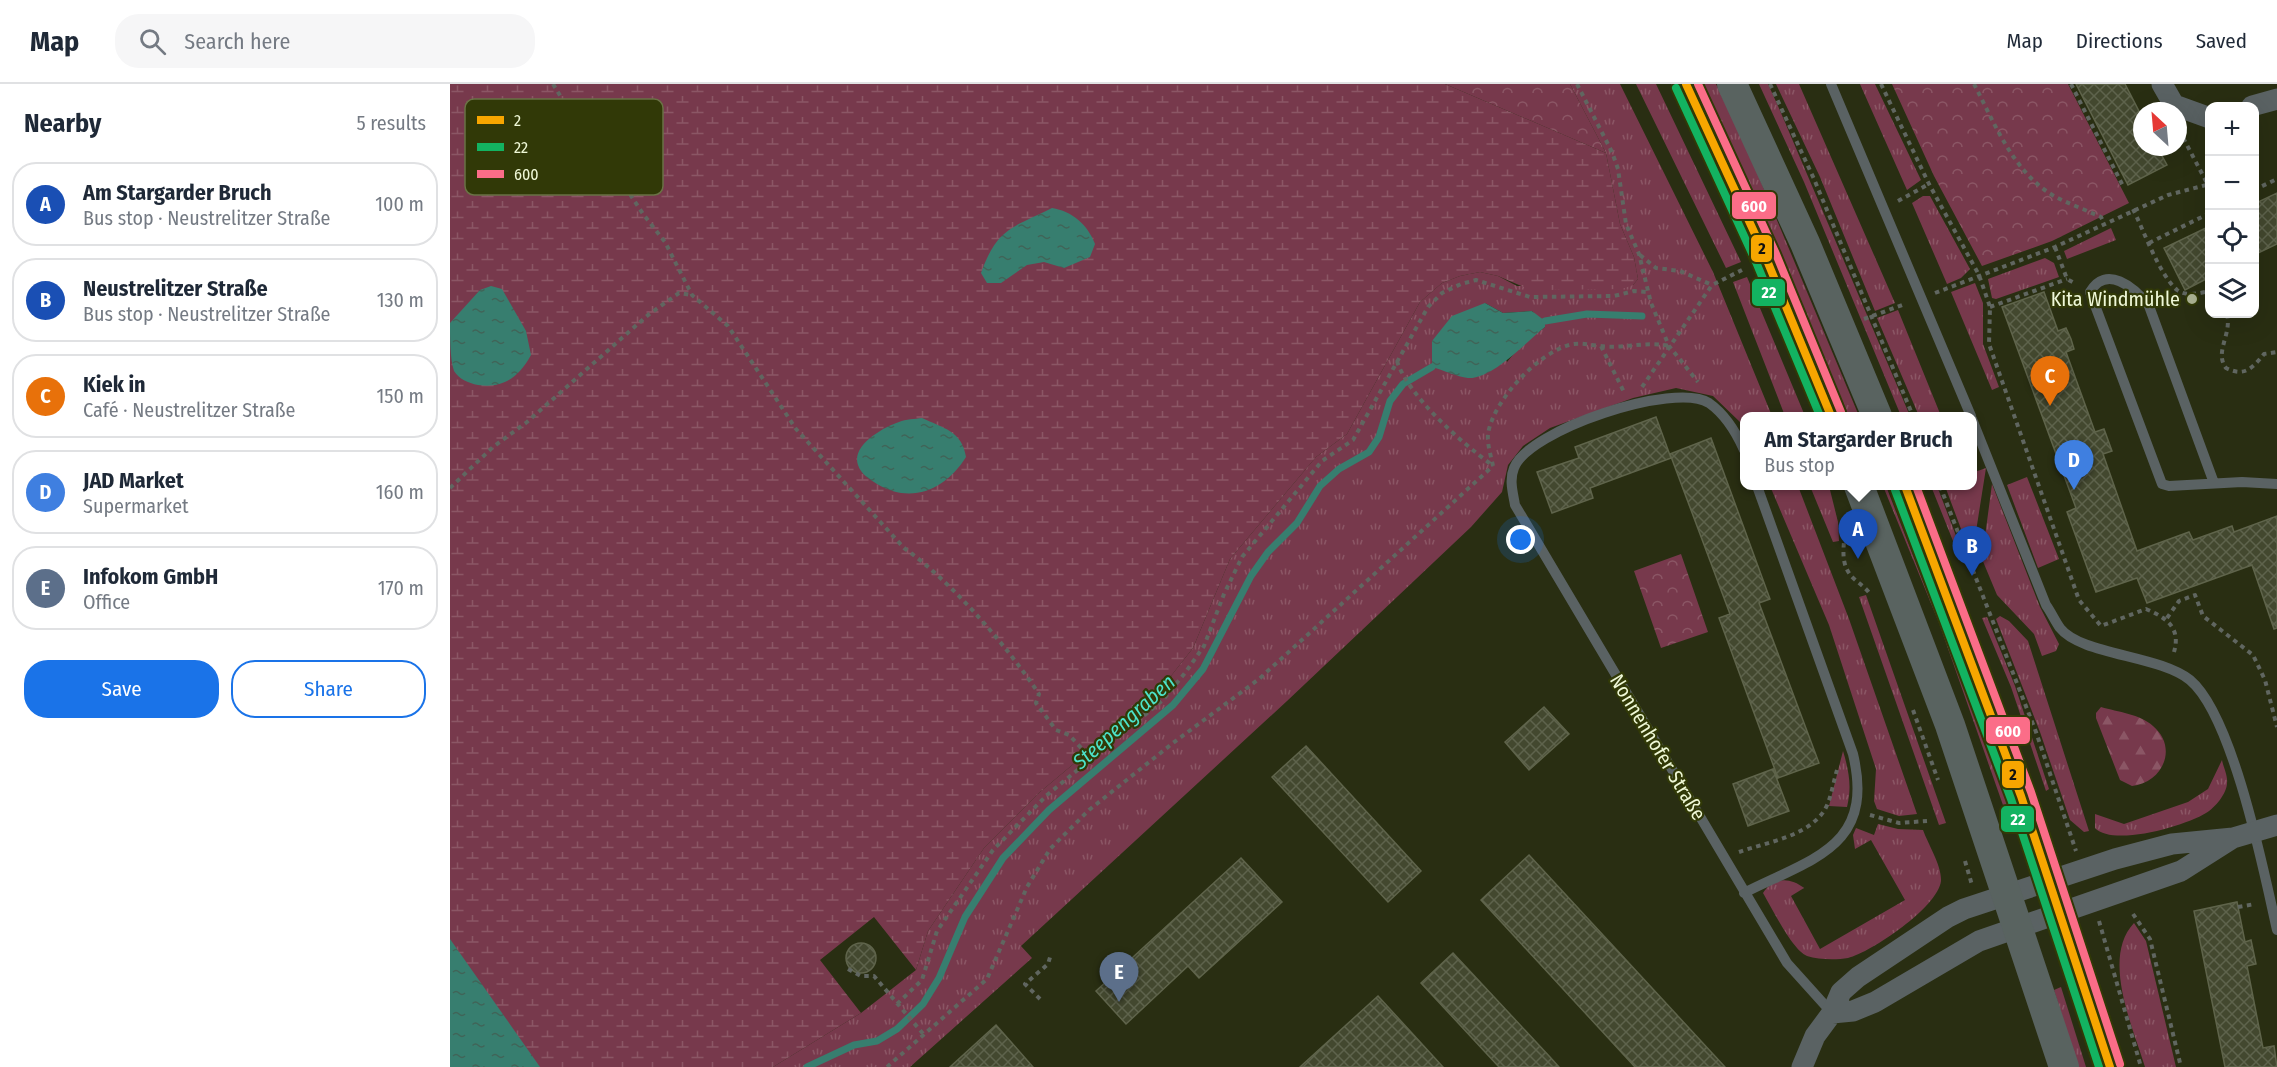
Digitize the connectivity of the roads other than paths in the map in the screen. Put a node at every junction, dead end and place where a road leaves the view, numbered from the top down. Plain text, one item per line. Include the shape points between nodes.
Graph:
1 (1686, 84) edge
2 (1732, 84) edge
3 (1831, 84) edge
4 (2162, 84) edge
5 (2277, 99) edge
6 (2170, 102) edge
7 (2259, 104) edge
8 (2187, 116) edge
9 (2205, 118) edge
10 (1829, 412) edge
11 (1875, 412) edge
12 (1969, 412) edge
13 (1977, 433) edge
14 (1740, 441) edge
15 (2214, 483) junction
16 (2277, 484) edge
17 (1758, 490) edge
18 (1861, 490) edge
19 (1907, 490) edge
20 (2277, 825) edge
21 (2243, 835) junction
22 (2049, 880) junction
23 (1744, 893) junction
24 (2007, 894) junction
25 (2060, 914) junction
26 (2019, 928) junction
27 (2277, 930) edge
28 (1832, 1013) junction
29 (1802, 1067) edge
30 (2064, 1067) edge
31 (2110, 1067) edge

1 - 10 main road via 1766,258
2 - 11 main road via 1805,243
3 - 12 lane
4 - 6 street
5 - 7 street
8 - 9 street
13 - 21 lane via 2046,605 2061,630 2089,645 2169,668 2206,696 2218,719
14 - 23 lane, Nonnenhofer Straße via 1733,426 1707,402 1676,396 1635,404 1552,434 1527,451 1514,467 1511,485 1515,505
15 - 15 lane via 2149,306 2118,279 2105,277 2096,282 2090,292 2158,479 2169,486
15 - 16 lane
17 - 23 lane via 1848,740 1858,774 1859,795 1850,828 1824,852
18 - 24 main road via 1950,725
19 - 22 main road via 1991,711
20 - 21 street
21 - 22 street via 2172,844
21 - 25 street via 2181,871
21 - 27 lane
22 - 24 street
22 - 25 main road
23 - 28 lane, Nonnenhofer Straße via 1787,963
24 - 26 main road
24 - 28 street via 1948,917 1858,977 1841,992
25 - 26 street
25 - 31 main road
26 - 28 street via 1965,948 1875,1002 1853,1011
26 - 30 main road
28 - 29 street via 1815,1036

